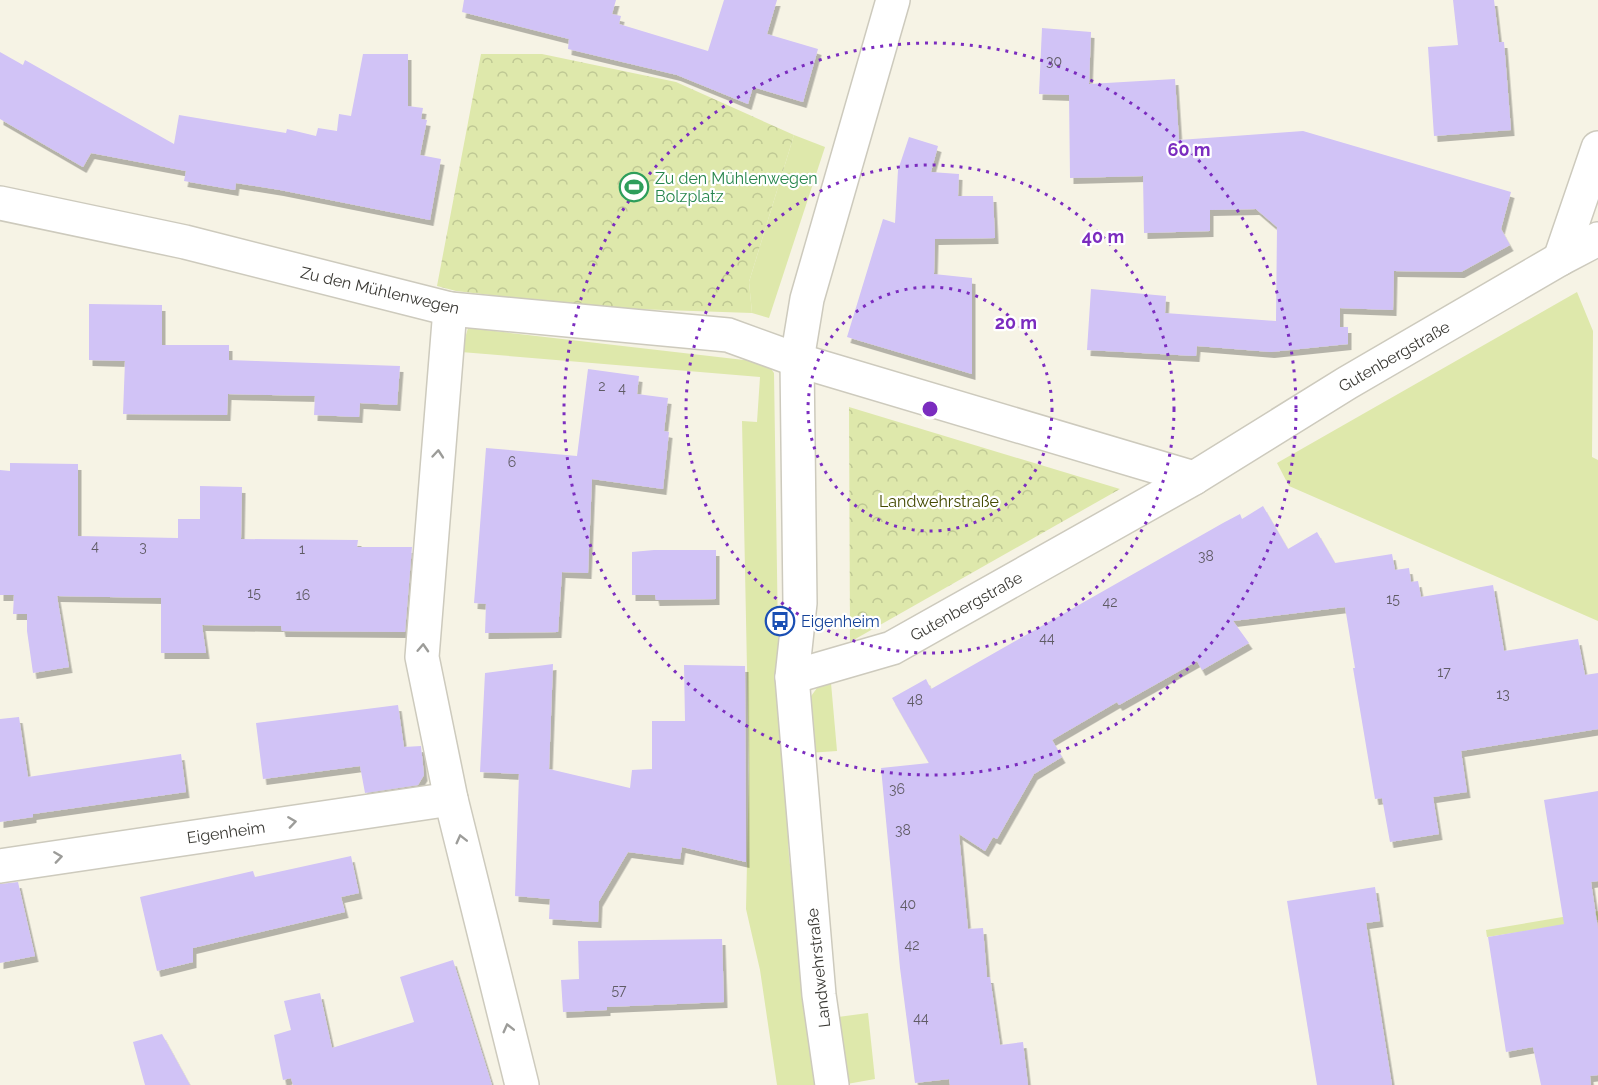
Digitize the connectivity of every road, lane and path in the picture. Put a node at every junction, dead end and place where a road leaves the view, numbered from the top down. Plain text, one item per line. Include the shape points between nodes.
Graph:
1 (893, 0) edge
2 (1598, 148) edge
3 (0, 203) edge
4 (1598, 239) edge
5 (1560, 259) junction
6 (450, 309) junction
7 (797, 360) junction
8 (1194, 478) junction
9 (792, 678) junction
10 (451, 799) junction
11 (0, 866) edge
12 (522, 1085) edge
13 (832, 1085) edge

1 - 7 street, Landwehrstraße via 807,299
2 - 5 street
3 - 6 street, Zu den Mühlenwegen via 185,242
4 - 5 street, Gutenbergstraße
5 - 8 street, Gutenbergstraße
6 - 7 street, Zu den Mühlenwegen via 728,335
10 -> 6 street via 422,657
7 - 8 street
7 - 9 street, Landwehrstraße via 800,603
8 - 9 street, Gutenbergstraße via 892,648
9 - 13 street, Landwehrstraße via 819,995
11 -> 10 street, Eigenheim
12 -> 10 street

